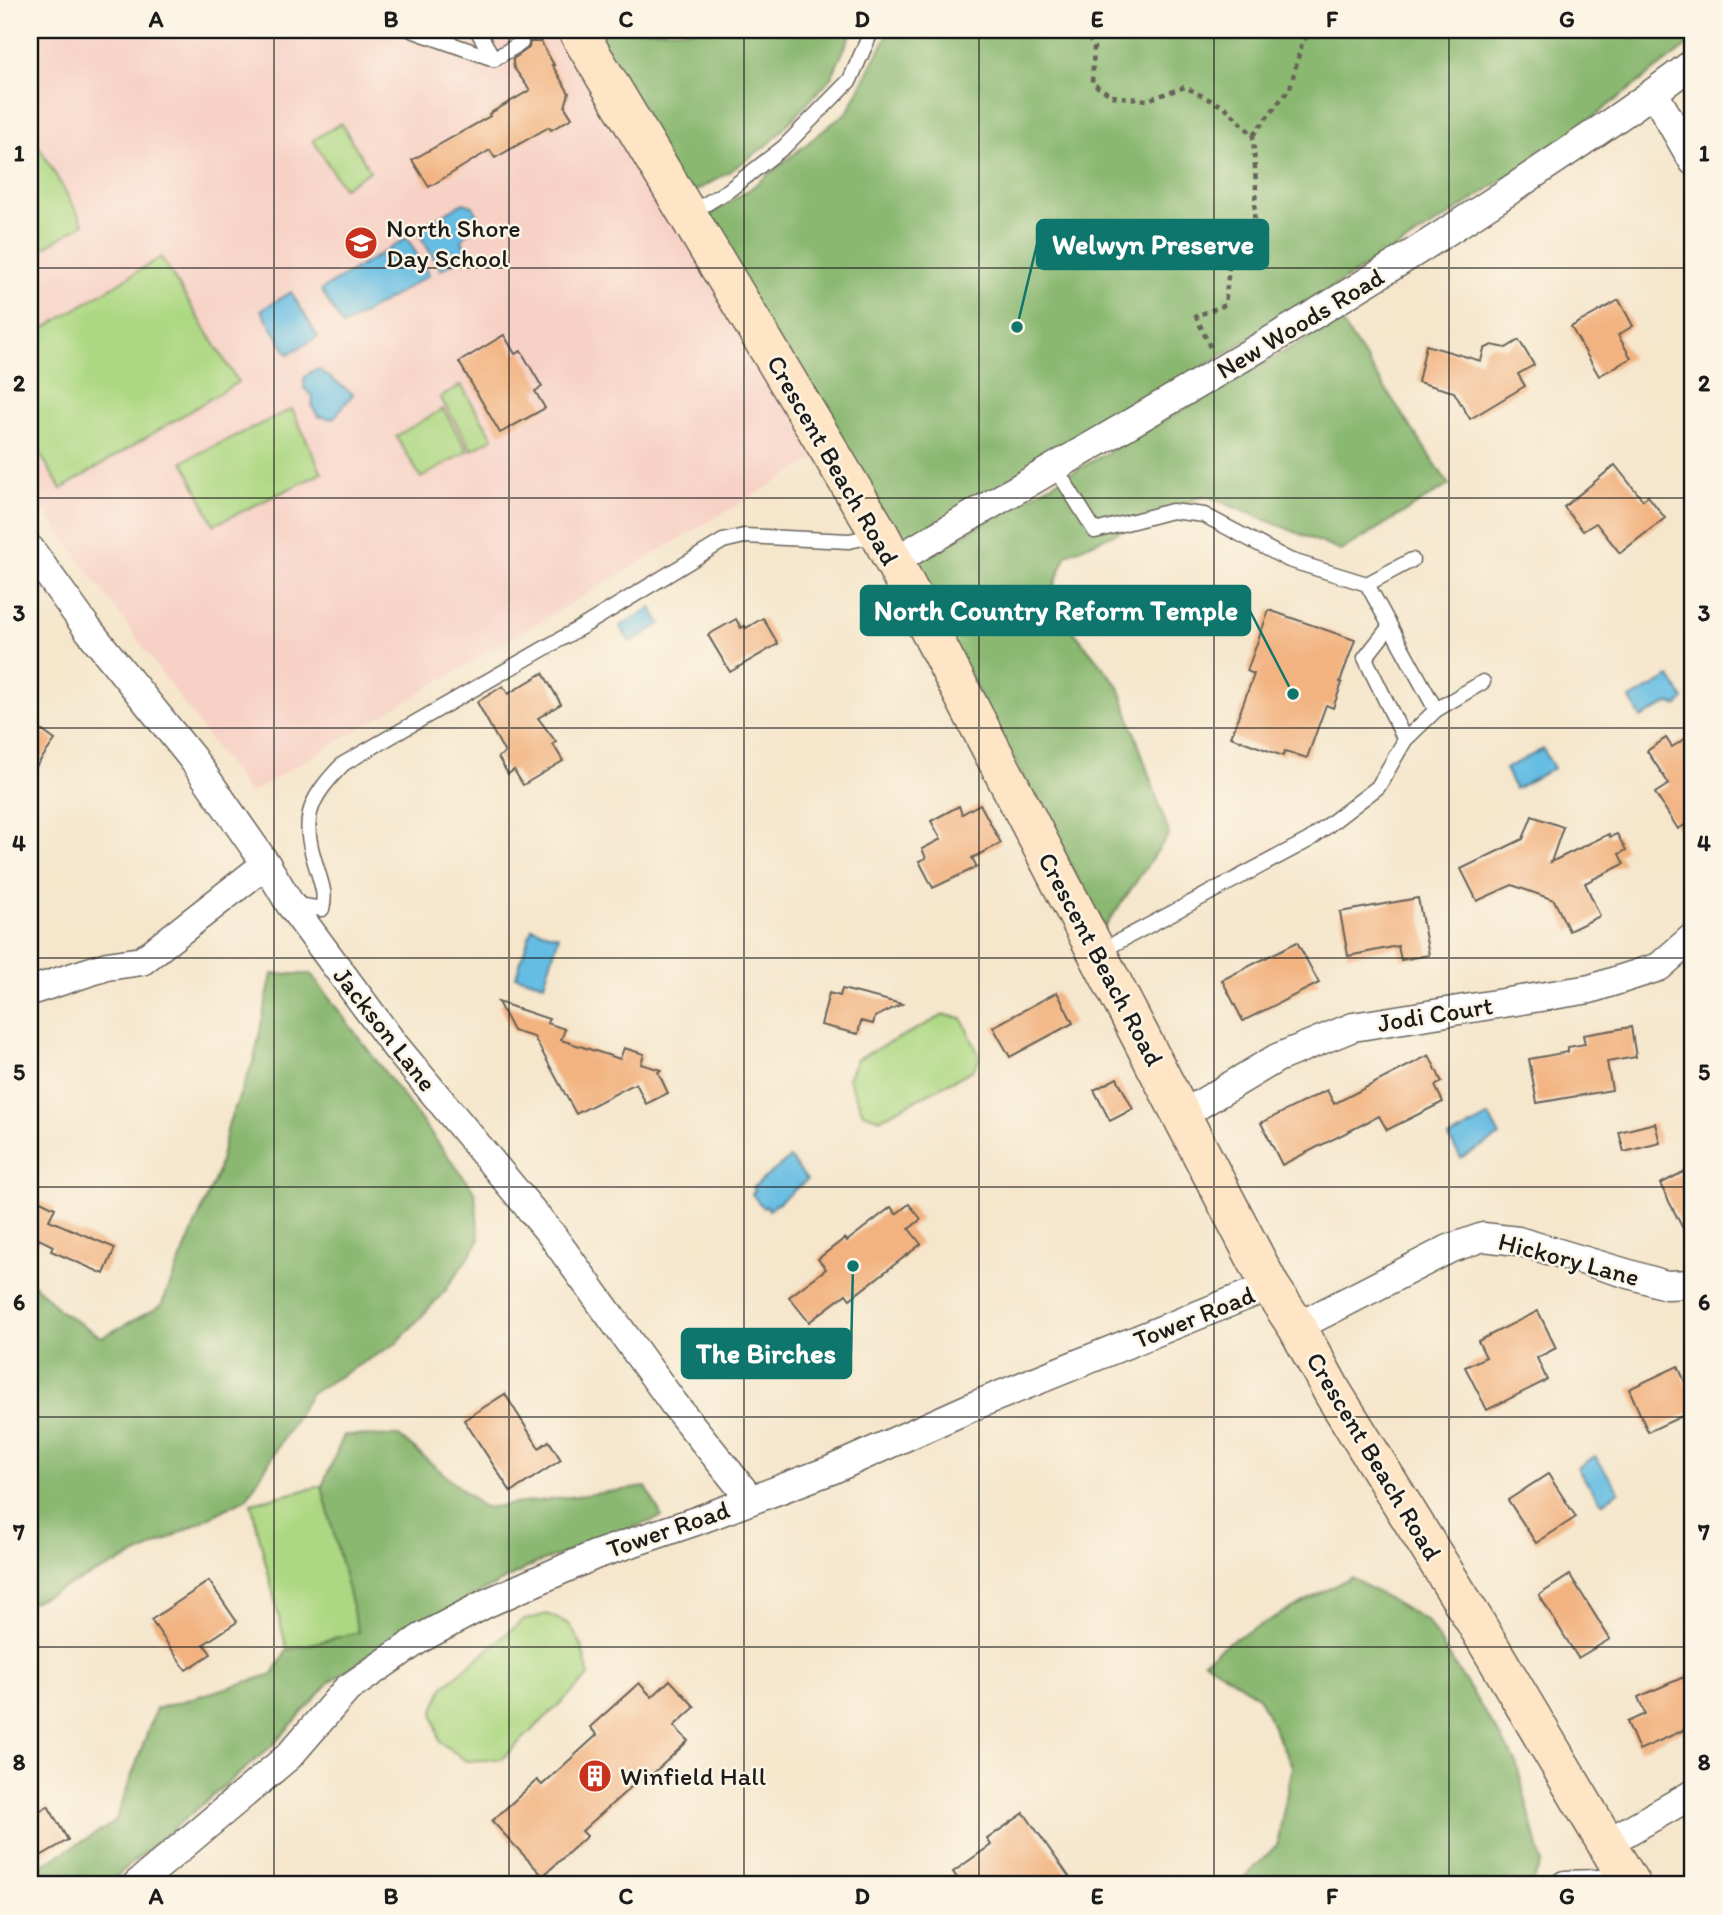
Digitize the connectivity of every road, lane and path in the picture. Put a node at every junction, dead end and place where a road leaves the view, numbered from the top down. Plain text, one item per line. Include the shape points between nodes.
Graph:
1 (411, 30) edge
2 (477, 30) edge
3 (577, 30) edge
4 (872, 30) edge
5 (1083, 30) edge
6 (1311, 30) edge
7 (521, 43) dead end
8 (494, 58) junction
9 (1693, 63) edge
10 (1654, 93) junction
11 (1253, 135) junction
12 (1693, 161) edge
13 (688, 215) junction
14 (1220, 371) junction
15 (1055, 467) junction
16 (30, 549) edge
17 (886, 549) junction
18 (1412, 560) dead end
19 (1367, 584) junction
20 (1390, 626) junction
21 (1483, 682) dead end
22 (1436, 710) junction
23 (1405, 740) junction
24 (266, 864) junction
25 (289, 904) junction
26 (1693, 937) edge
27 (1097, 953) junction
28 (30, 991) edge
29 (1182, 1115) junction
30 (1693, 1284) edge
31 (1270, 1286) junction
32 (1297, 1327) junction
33 (751, 1500) junction
34 (1693, 1794) edge
35 (1607, 1843) junction
36 (1630, 1884) edge
37 (136, 1885) edge
38 (1564, 1885) edge

1 - 8 lane
2 - 8 lane
3 - 13 street, Crescent Beach Road
4 - 13 lane via 850,80 794,138 729,190
5 - 11 path via 1094,47 1092,83 1112,96 1147,100 1185,87 1226,108
6 - 11 path via 1302,43 1290,88
7 - 8 lane
9 - 10 street, New Woods Road
10 - 12 street
10 - 14 street, New Woods Road via 1451,231
11 - 14 path via 1253,239 1228,267 1225,305 1196,316
13 - 17 street, Crescent Beach Road
14 - 15 street, New Woods Road
15 - 17 street, New Woods Road
15 - 19 lane via 1095,531 1172,511 1204,515 1289,560
16 - 24 street, Jackson Lane via 192,758
17 - 25 lane via 849,541 744,536 723,541 343,764 322,785 308,813 308,841 326,897 322,909
17 - 27 street, Crescent Beach Road
18 - 19 lane
19 - 20 lane
20 - 22 lane
20 - 23 lane via 1365,658
21 - 22 lane
22 - 23 lane
23 - 27 lane via 1378,787 1309,840
24 - 25 street, Jackson Lane
24 - 28 street via 142,961
25 - 33 street, Jackson Lane via 396,1046 551,1234 674,1404
26 - 29 street, Jodi Court via 1659,967 1590,989 1353,1027 1278,1059
27 - 29 street, Crescent Beach Road
29 - 31 street, Crescent Beach Road
30 - 32 street, Hickory Lane via 1666,1285 1518,1241 1483,1237 1449,1249
31 - 32 street, Crescent Beach Road
31 - 33 street, Tower Road
32 - 35 street, Crescent Beach Road
33 - 37 street, Tower Road via 594,1555 421,1638 347,1689 289,1756
34 - 35 street
35 - 36 street, Crescent Beach Road
36 - 38 street

